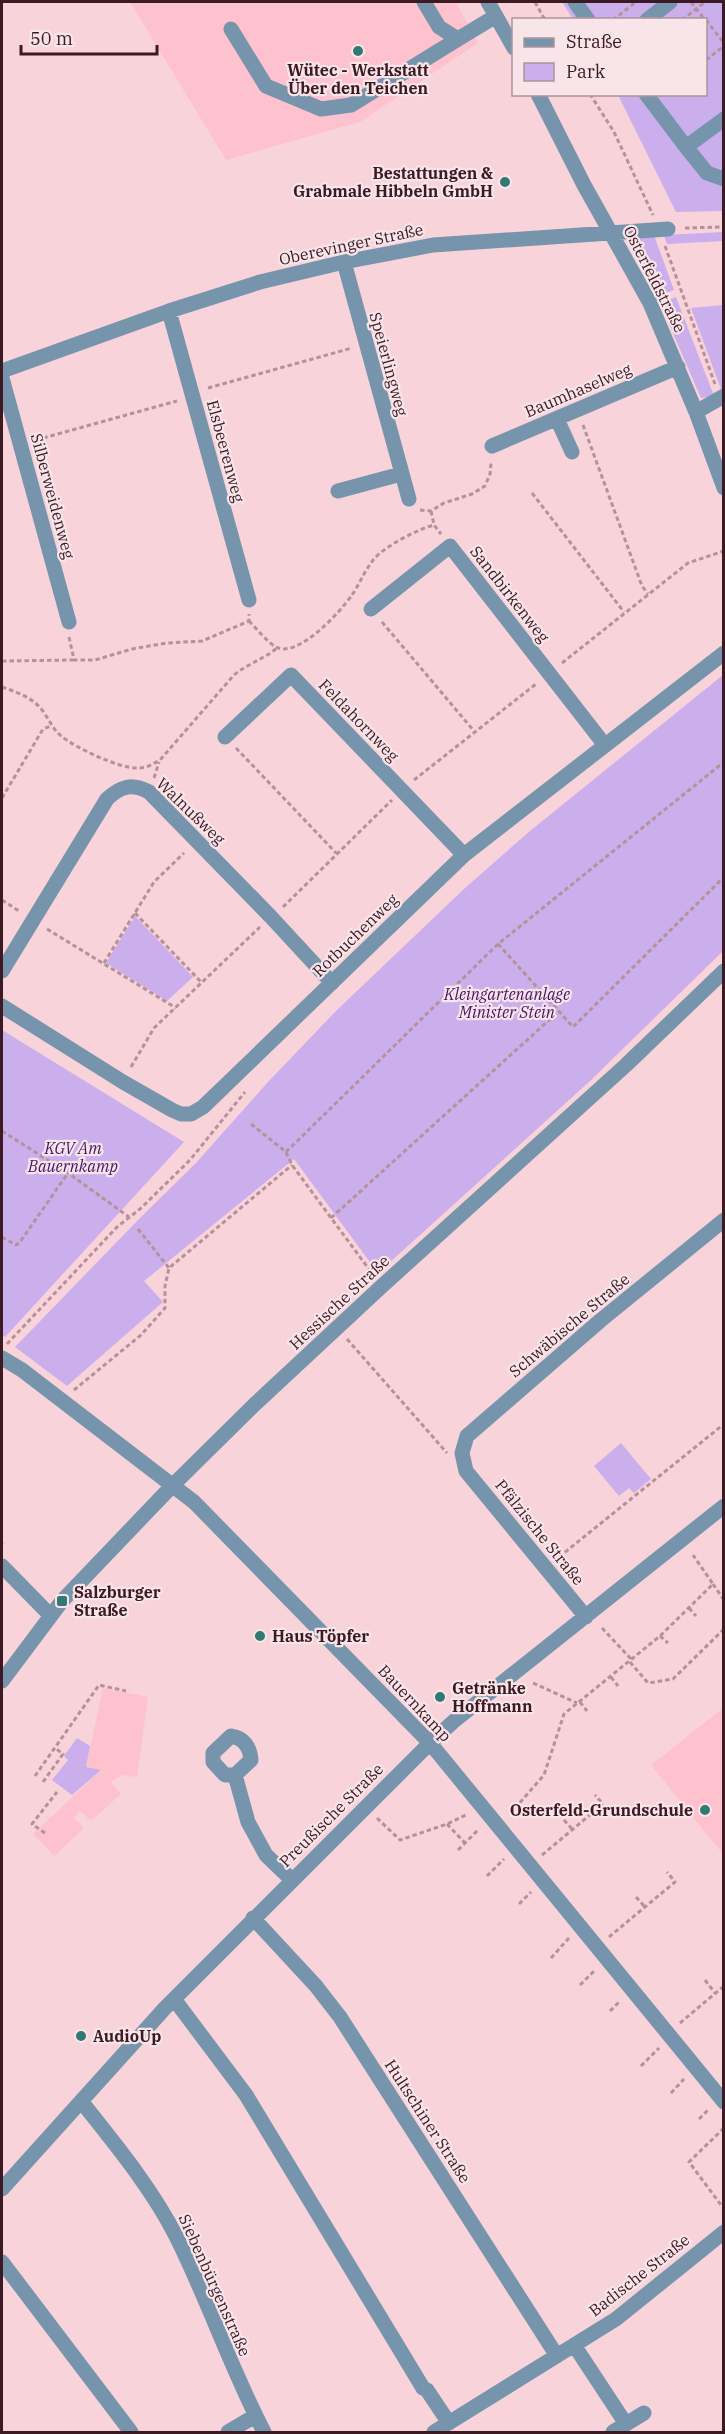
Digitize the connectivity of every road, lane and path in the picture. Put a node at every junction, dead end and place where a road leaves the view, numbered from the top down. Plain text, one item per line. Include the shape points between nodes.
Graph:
1 (424, 2) edge
2 (488, 2) edge
3 (535, 2) edge
4 (575, 2) edge
5 (636, 2) edge
6 (670, 2) edge
7 (691, 2) edge
8 (705, 2) edge
9 (697, 8) junction
10 (496, 16) junction
11 (544, 18) edge
12 (587, 18) edge
13 (616, 18) edge
14 (650, 18) edge
15 (684, 18) edge
16 (704, 18) edge
17 (707, 23) edge
18 (231, 29) dead end
19 (458, 39) junction
20 (723, 44) edge
21 (512, 46) edge
22 (707, 58) edge
23 (539, 96) edge
24 (591, 96) edge
25 (648, 96) edge
26 (723, 119) edge
27 (686, 147) junction
28 (723, 179) edge
29 (723, 228) edge
30 (663, 229) junction
31 (611, 231) junction
32 (344, 262) junction
33 (169, 311) junction
34 (339, 352) dead end
35 (678, 367) junction
36 (2, 371) edge
37 (2, 378) edge
38 (192, 395) junction
39 (722, 397) edge
40 (696, 412) junction
41 (557, 419) junction
42 (584, 428) dead end
43 (20, 445) junction
44 (492, 446) joint
45 (572, 452) dead end
46 (401, 474) junction
47 (723, 488) edge
48 (338, 491) dead end
49 (532, 493) dead end
50 (409, 499) dead end
51 (433, 519) dead end
52 (434, 525) dead end
53 (723, 551) edge
54 (648, 594) junction
55 (249, 600) joint
56 (624, 612) junction
57 (374, 613) joint
58 (249, 621) junction
59 (69, 622) joint
60 (277, 648) junction
61 (723, 652) edge
62 (74, 660) junction
63 (2, 661) edge
64 (550, 673) junction
65 (2, 687) edge
66 (51, 726) junction
67 (474, 732) junction
68 (225, 737) joint
69 (604, 744) junction
70 (723, 762) edge
71 (402, 791) junction
72 (2, 798) edge
73 (196, 841) junction
74 (336, 854) junction
75 (464, 855) junction
76 (723, 877) edge
77 (2, 900) edge
78 (135, 913) junction
79 (271, 917) junction
80 (32, 919) junction
81 (498, 944) junction
82 (104, 964) junction
83 (2, 971) edge
84 (723, 971) edge
85 (202, 982) junction
86 (332, 983) junction
87 (2, 1006) edge
88 (176, 1008) junction
89 (558, 1012) junction
90 (123, 1082) junction
91 (246, 1090) dead end
92 (251, 1124) dead end
93 (2, 1131) edge
94 (286, 1152) junction
95 (292, 1165) junction
96 (68, 1173) junction
97 (129, 1218) junction
98 (331, 1218) junction
99 (723, 1220) edge
100 (138, 1229) dead end
101 (2, 1238) edge
102 (169, 1268) junction
103 (382, 1286) junction
104 (337, 1328) junction
105 (2, 1350) edge
106 (2, 1358) edge
107 (62, 1401) junction
108 (723, 1424) edge
109 (466, 1471) junction
110 (172, 1486) junction
111 (723, 1506) edge
112 (693, 1555) dead end
113 (2, 1566) edge
114 (545, 1568) junction
115 (713, 1584) junction
116 (723, 1600) edge
117 (689, 1608) junction
118 (50, 1615) junction
119 (696, 1616) dead end
120 (586, 1617) junction
121 (602, 1628) dead end
122 (723, 1629) edge
123 (660, 1636) junction
124 (668, 1643) dead end
125 (631, 1661) junction
126 (611, 1677) junction
127 (2, 1681) edge
128 (533, 1683) dead end
129 (618, 1686) dead end
130 (126, 1691) dead end
131 (579, 1702) junction
132 (587, 1711) dead end
133 (430, 1743) junction
134 (55, 1748) junction
135 (235, 1775) dead end
136 (35, 1776) dead end
137 (43, 1782) dead end
138 (57, 1791) dead end
139 (595, 1795) dead end
140 (472, 1812) dead end
141 (377, 1818) dead end
142 (506, 1819) dead end
143 (564, 1820) dead end
144 (447, 1824) junction
145 (483, 1825) dead end
146 (573, 1830) junction
147 (45, 1833) dead end
148 (465, 1843) junction
149 (458, 1850) dead end
150 (508, 1856) dead end
151 (539, 1858) dead end
152 (667, 1872) dead end
153 (488, 1876) dead end
154 (292, 1880) junction
155 (535, 1888) dead end
156 (636, 1897) dead end
157 (519, 1904) dead end
158 (645, 1907) junction
159 (254, 1918) junction
160 (573, 1935) dead end
161 (605, 1940) dead end
162 (550, 1958) dead end
163 (599, 1966) dead end
164 (705, 1980) dead end
165 (580, 1984) dead end
166 (723, 1986) edge
167 (715, 1993) junction
168 (624, 1997) dead end
169 (174, 1999) junction
170 (610, 2011) dead end
171 (676, 2026) dead end
172 (663, 2044) dead end
173 (641, 2066) dead end
174 (688, 2076) dead end
175 (671, 2093) dead end
176 (81, 2101) junction
177 (718, 2104) edge
178 (699, 2119) dead end
179 (723, 2128) edge
180 (700, 2176) junction
181 (695, 2180) dead end
182 (2, 2189) edge
183 (723, 2209) edge
184 (723, 2232) edge
185 (2, 2262) edge
186 (574, 2345) junction
187 (557, 2356) junction
188 (644, 2413) dead end
189 (255, 2416) junction
190 (449, 2423) junction
191 (620, 2428) edge
192 (131, 2433) edge
193 (228, 2433) edge
194 (264, 2433) edge
195 (434, 2433) edge

1 - 19 street via 439,27
2 - 10 street
3 - 11 path
4 - 12 street
5 - 13 path
6 - 14 street
7 - 9 path
8 - 9 path
9 - 15 path
9 - 16 path
10 - 19 street
10 - 21 street
17 - 20 path
18 - 19 street via 266,86 321,109 351,105
20 - 22 path
23 - 31 street, Osterfeldstraße
24 - 30 path
25 - 27 street
26 - 27 street
27 - 28 street via 707,173
29 - 30 path
30 - 31 street, Oberevinger Straße
30 - 39 path
31 - 32 street, Oberevinger Straße via 433,245
31 - 35 street, Osterfeldstraße via 650,303
32 - 33 street, Oberevinger Straße via 260,282
32 - 46 street, Speierlingweg
33 - 36 street, Oberevinger Straße
33 - 38 street, Elsbeerenweg
34 - 38 path
35 - 40 street, Osterfeldstraße
35 - 41 street, Baumhaselweg
37 - 43 street, Silberweidenweg
38 - 43 path
38 - 55 street, Elsbeerenweg
39 - 40 street
40 - 47 street, Osterfeldstraße
41 - 44 street, Baumhaselweg
41 - 45 street
42 - 54 path
43 - 59 street, Silberweidenweg
44 - 51 path via 485,486 431,511
46 - 48 street
46 - 50 street, Speierlingweg
49 - 56 path
52 - 60 path via 375,558 351,597 309,641 289,649
53 - 54 path via 688,563
54 - 56 path
55 - 58 path
56 - 64 path
57 - 64 street, Sandbirkenweg via 450,546
57 - 67 path
58 - 60 path
58 - 62 path via 202,641 167,643 95,660
59 - 62 path
60 - 66 path via 234,675 160,760 149,767 129,768 82,748
61 - 69 street, Rotbuchenweg
62 - 63 path
64 - 67 path
64 - 69 street, Sandbirkenweg
65 - 66 path via 23,694 36,704
66 - 72 path via 43,729
67 - 71 path
68 - 71 street, Feldahornweg via 291,675
68 - 74 path
69 - 75 street, Rotbuchenweg
70 - 81 path
71 - 74 path
71 - 75 street, Feldahornweg
73 - 78 path via 154,882
73 - 79 street, Walnußweg
73 - 80 street, Walnußweg via 149,792 129,786 117,789
74 - 79 path
75 - 86 street, Rotbuchenweg
76 - 89 path via 573,1027
77 - 80 path
78 - 82 path
78 - 85 path
79 - 85 path
79 - 86 street, Walnußweg
80 - 82 path
80 - 83 street, Walnußweg
81 - 89 path
81 - 94 path
82 - 88 path
84 - 103 street, Hessische Straße via 626,1065
85 - 88 path
86 - 90 street, Rotbuchenweg via 204,1107 191,1114 181,1114
87 - 90 street, Rotbuchenweg
88 - 90 path via 154,1028
89 - 98 path
91 - 97 path via 190,1160
92 - 94 path
93 - 96 path
94 - 95 path
95 - 98 path
95 - 102 path
96 - 97 path
96 - 101 path via 20,1242 16,1245
97 - 105 path
98 - 103 path
99 - 109 street, Schwäbische Straße via 467,1436 462,1452
100 - 102 path
102 - 107 path via 165,1308 141,1335
103 - 104 street, Hessische Straße
104 - 109 path
104 - 110 street, Hessische Straße
106 - 107 street, Bauernkamp
107 - 110 street, Bauernkamp
108 - 114 path
109 - 114 street, Pfälzische Straße
110 - 118 street, Hessische Straße
110 - 133 street, Bauernkamp via 194,1502
111 - 120 street, Preußische Straße
112 - 115 path
113 - 118 street
114 - 120 street, Pfälzische Straße
115 - 116 path
115 - 117 path
117 - 119 path
117 - 123 path
118 - 127 street, Hessische Straße
120 - 133 street, Preußische Straße
121 - 125 path
122 - 125 path via 673,1679 648,1683
123 - 124 path
123 - 125 path
125 - 126 path
126 - 129 path
126 - 131 path
128 - 131 path
130 - 134 path via 99,1686
131 - 132 path
131 - 142 path via 564,1714 544,1775
133 - 154 street, Preußische Straße
133 - 177 street, Bauernkamp
134 - 136 path
134 - 137 path via 63,1754
135 - 154 street via 248,1822 266,1855
138 - 147 path via 32,1824
139 - 146 path via 603,1804
140 - 144 path
141 - 144 path via 400,1840
143 - 146 path
144 - 148 path
145 - 148 path
146 - 151 path
148 - 149 path
150 - 153 path
152 - 158 path via 675,1882
154 - 159 street, Preußische Straße
155 - 157 path
156 - 158 path
158 - 161 path
159 - 169 street, Preußische Straße
159 - 187 street, Hultschiner Straße via 340,2017
160 - 162 path
163 - 165 path
164 - 167 path
166 - 167 path
167 - 171 path
168 - 170 path
169 - 176 street, Preußische Straße
169 - 190 street via 246,2095 423,2388
172 - 173 path
174 - 175 path
176 - 182 street, Preußische Straße
176 - 189 street, Siebenbürgenstraße via 140,2177 176,2235
177 - 178 path
179 - 180 path via 689,2162
180 - 181 path
180 - 183 path
184 - 186 street, Badische Straße via 616,2319
185 - 192 street
186 - 187 street, Badische Straße
186 - 191 street
187 - 190 street, Badische Straße
188 - 191 street
189 - 193 street
189 - 194 street, Siebenbürgenstraße
190 - 195 street, Badische Straße

